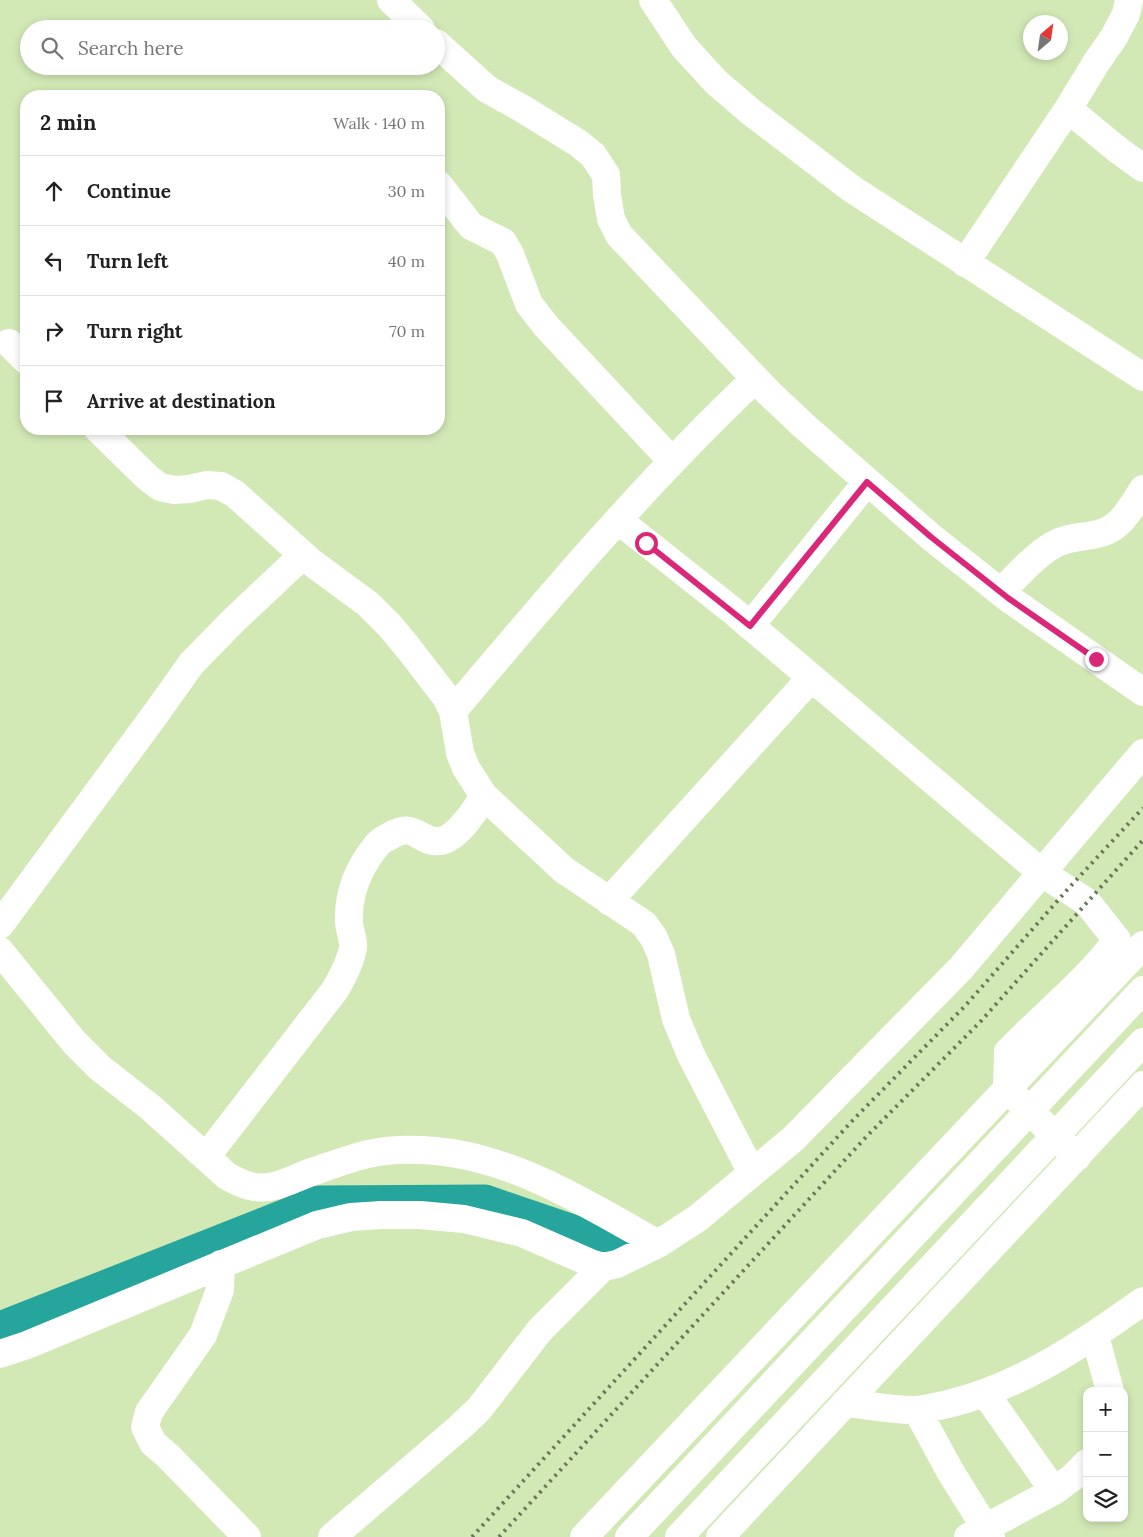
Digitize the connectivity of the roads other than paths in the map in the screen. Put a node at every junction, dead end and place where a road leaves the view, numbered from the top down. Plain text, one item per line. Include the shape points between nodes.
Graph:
1 (390, 0) edge
2 (1129, 0) edge
3 (660, 3) edge
4 (411, 20) edge
5 (445, 51) edge
6 (1068, 109) junction
7 (1143, 168) edge
8 (445, 193) edge
9 (965, 263) junction
10 (1143, 377) edge
11 (755, 379) junction
12 (104, 435) edge
13 (672, 461) junction
14 (867, 482) junction
15 (1143, 489) edge
16 (618, 520) junction
17 (303, 555) junction
18 (1001, 592) junction
19 (750, 626) junction
20 (812, 678) junction
21 (1143, 692) edge
22 (453, 711) junction
23 (1143, 753) edge
24 (484, 796) junction
25 (1042, 873) junction
26 (609, 901) junction
27 (0, 925) edge
28 (1143, 945) edge
29 (0, 951) edge
30 (1143, 990) edge
31 (1143, 1042) edge
32 (1143, 1085) edge
33 (1007, 1090) junction
34 (1076, 1156) junction
35 (206, 1157) junction
36 (752, 1173) junction
37 (629, 1257) junction
38 (221, 1264) junction
39 (1143, 1301) edge
40 (1096, 1336) junction
41 (0, 1354) edge
42 (1109, 1387) edge
43 (986, 1392) junction
44 (845, 1402) junction
45 (917, 1410) junction
46 (1083, 1467) edge
47 (1054, 1491) junction
48 (981, 1534) edge
49 (248, 1537) edge
50 (332, 1537) edge
51 (584, 1537) edge
52 (629, 1537) edge
53 (679, 1537) edge
54 (720, 1537) edge

1 - 4 main road
2 - 6 main road via 1114,37
3 - 9 main road via 684,47 716,82 751,112 852,189
5 - 11 main road via 488,89 578,143 593,156 606,175 611,219 619,235
6 - 7 main road
6 - 9 main road
8 - 13 main road via 471,226 503,242 529,304
9 - 10 main road
11 - 13 main road
11 - 14 main road
12 - 17 main road via 160,487 174,490 221,486 235,494
13 - 16 main road
14 - 18 main road
14 - 19 main road
15 - 18 main road via 1114,527 1102,533 1054,544
16 - 19 main road
16 - 22 main road
17 - 22 main road via 368,604 390,626 429,673
17 - 27 main road via 191,664
18 - 21 main road
19 - 20 main road
20 - 25 main road
20 - 26 main road
22 - 24 main road via 460,753
23 - 25 main road
24 - 26 main road via 564,870
24 - 35 main road via 471,817 440,841 409,829 397,831 379,843 354,883 349,901 353,946 347,968 335,990
25 - 33 main road via 1087,902 1117,940 1101,961 1008,1052
25 - 36 main road via 961,968 793,1139
26 - 36 main road via 644,924 654,938 667,974 676,1019 691,1055
28 - 33 main road
29 - 35 main road via 74,1042 100,1068
30 - 52 main road
31 - 53 main road
32 - 34 main road
33 - 34 main road
33 - 51 main road
34 - 44 main road
35 - 37 main road via 227,1176 257,1188 276,1185 370,1154 436,1151 469,1156 556,1187
36 - 37 main road via 698,1218
37 - 38 main road via 593,1264 522,1233 464,1219 420,1214 351,1217 317,1225
37 - 50 main road via 540,1330 479,1409
38 - 41 main road
38 - 49 main road via 220,1290 203,1335 149,1412 145,1428 153,1443
39 - 40 main road
40 - 42 main road
40 - 43 main road
43 - 45 main road
43 - 47 main road
44 - 45 main road
44 - 54 main road
45 - 48 main road
46 - 47 main road
47 - 48 main road

